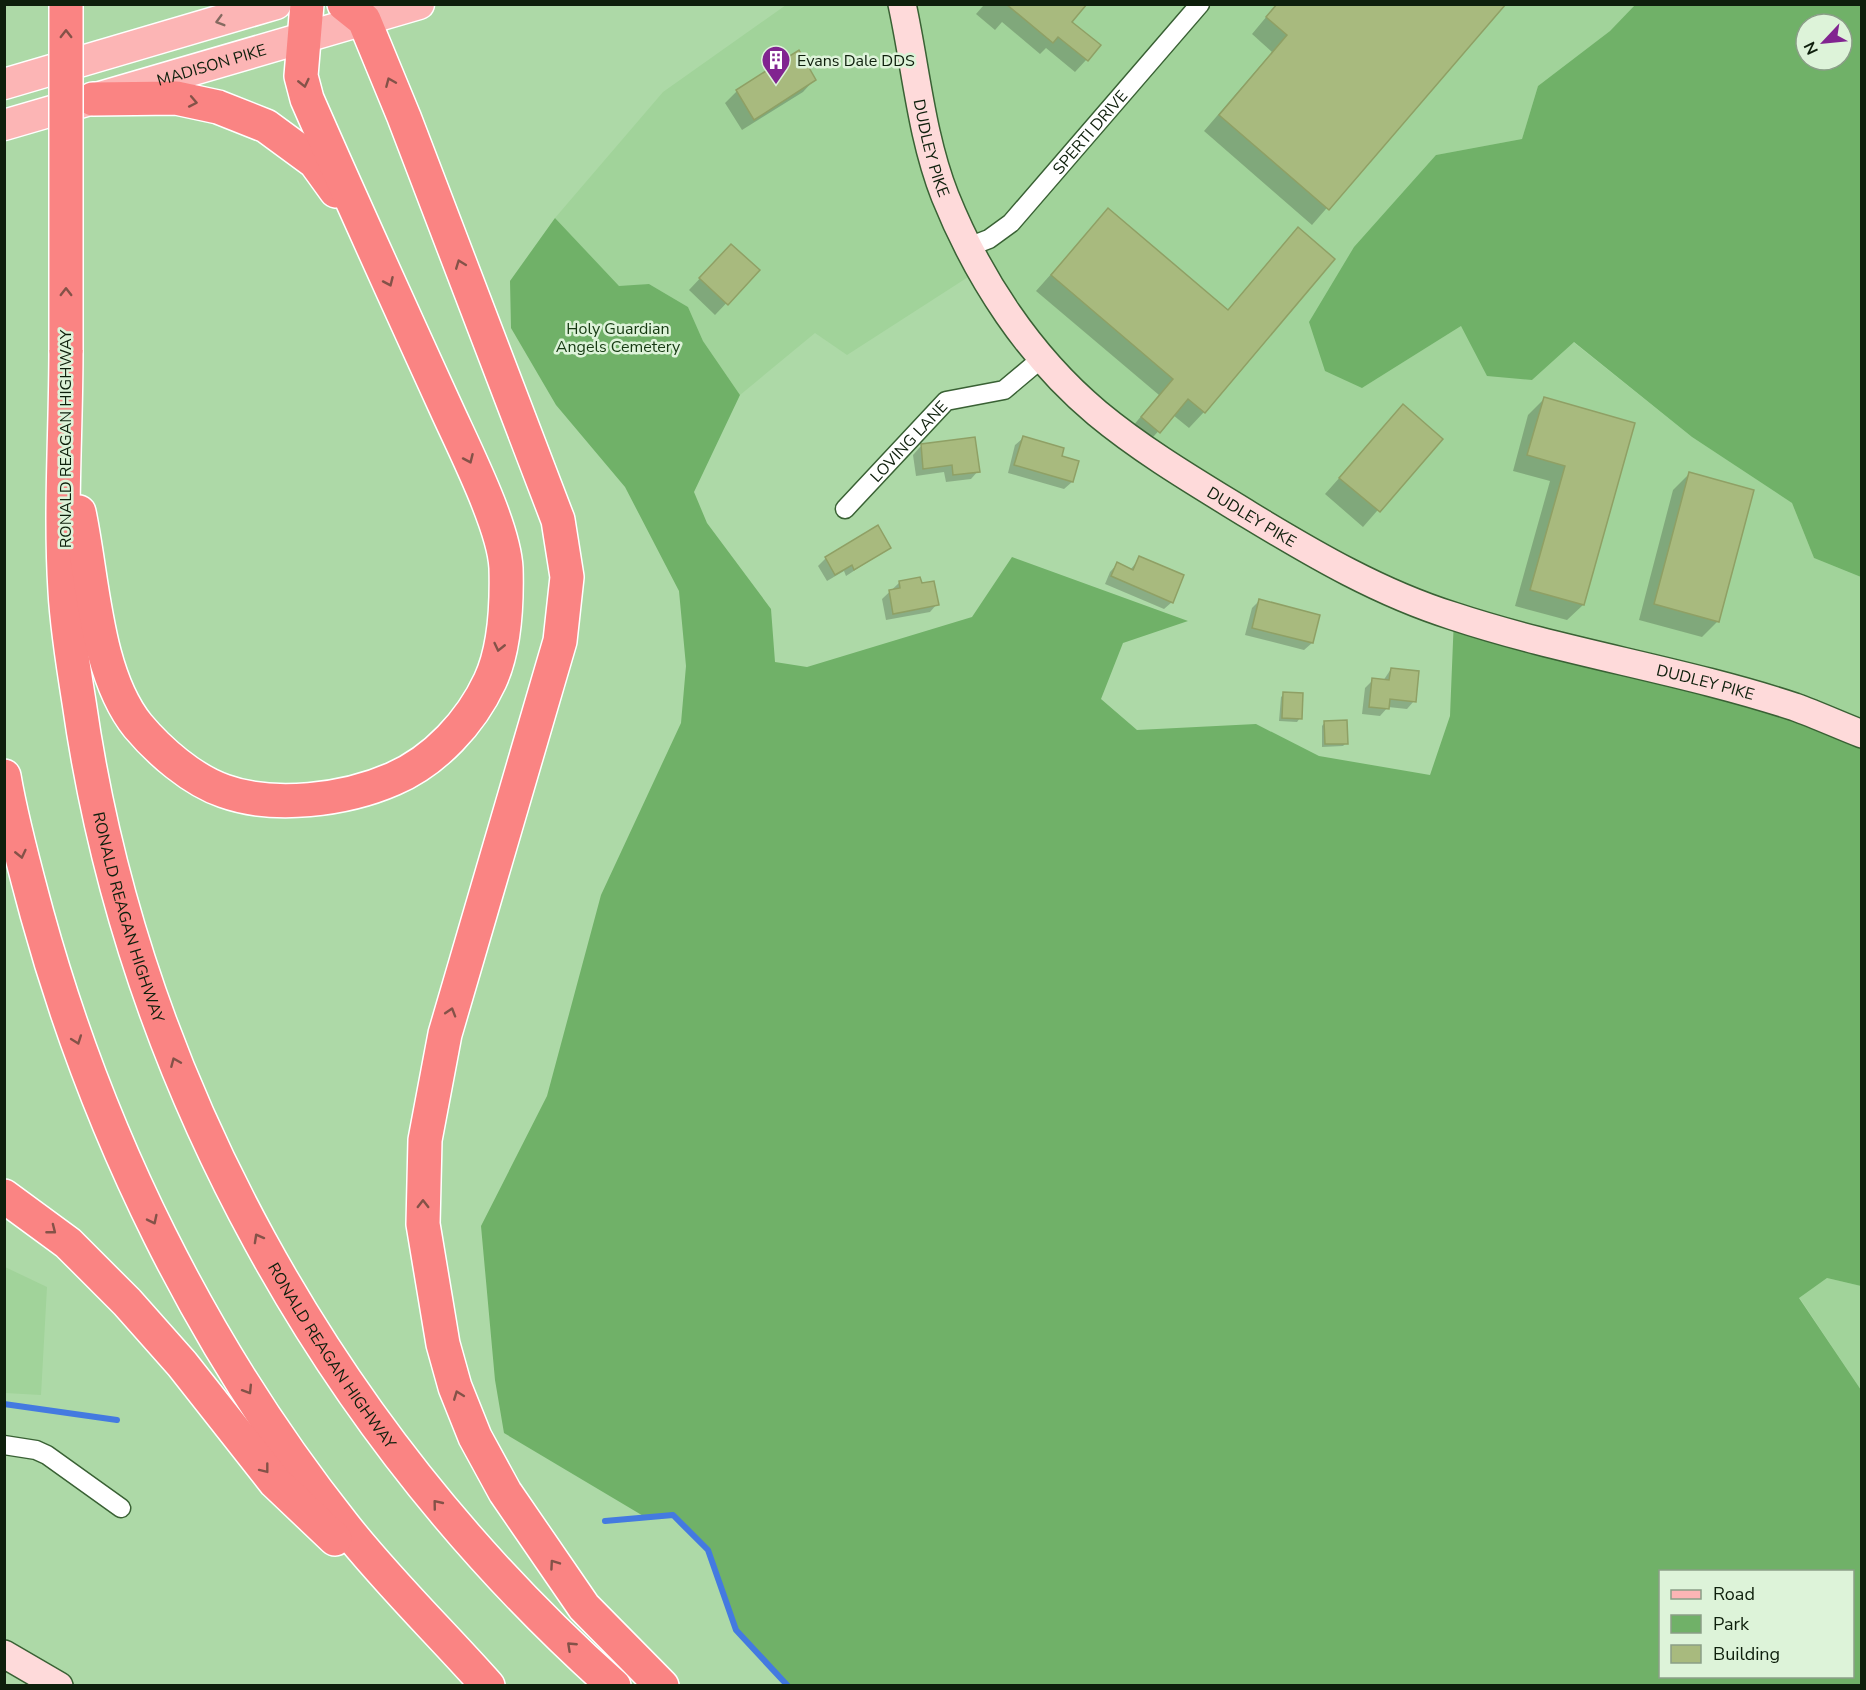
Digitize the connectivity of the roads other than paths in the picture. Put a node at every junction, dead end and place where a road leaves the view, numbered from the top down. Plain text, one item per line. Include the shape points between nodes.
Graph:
1 (66, 4) edge
2 (276, 4) edge
3 (308, 4) edge
4 (419, 4) edge
5 (902, 4) edge
6 (1200, 4) edge
7 (354, 12) edge
8 (305, 38) junction
9 (4, 84) edge
10 (93, 99) junction
11 (4, 125) edge
12 (368, 236) junction
13 (968, 247) junction
14 (1042, 357) junction
15 (65, 444) junction
16 (845, 509) dead end
17 (1862, 734) edge
18 (4, 776) edge
19 (4, 1196) edge
20 (4, 1445) edge
21 (121, 1508) dead end
22 (4, 1654) edge
23 (59, 1686) edge
24 (488, 1686) edge
25 (614, 1686) edge
26 (662, 1686) edge

15 -> 1 highway, RONALD REAGAN HIGHWAY, bridge
2 -> 9 main road
3 - 8 highway
4 - 7 main road, MADISON PIKE
5 - 13 street, DUDLEY PIKE via 928,138 944,193
6 - 13 street, SPERTI DRIVE via 1011,223 989,239
7 - 8 main road, MADISON PIKE
26 -> 7 highway via 584,1606 505,1492 475,1437 455,1387 431,1283 423,1224 424,1140 445,1034 557,652 567,577 558,520 404,117
8 - 10 main road, MADISON PIKE
8 -> 12 highway via 301,76 307,99
10 - 11 main road, MADISON PIKE
10 -> 12 highway via 176,98 218,106 266,126 315,162
12 -> 15 highway via 475,471 506,564 507,600 491,679 472,713 445,744 416,766 370,787 319,799 282,801 223,791 170,756 137,725 106,657
13 - 14 street, DUDLEY PIKE via 1015,325
14 - 16 street, LOVING LANE via 1004,390 946,402
14 - 17 street, DUDLEY PIKE via 1095,411 1136,443 1291,540 1400,597 1548,644 1796,708
25 -> 15 highway, RONALD REAGAN HIGHWAY via 545,1622 483,1556 381,1433 319,1342 256,1233 207,1137 144,978 116,888 96,801 64,590
18 -> 24 highway via 58,988 109,1126 179,1272 269,1423 344,1527
19 -> 24 highway via 68,1243 127,1302 182,1364 275,1482
20 - 21 street via 47,1455
22 - 23 street

